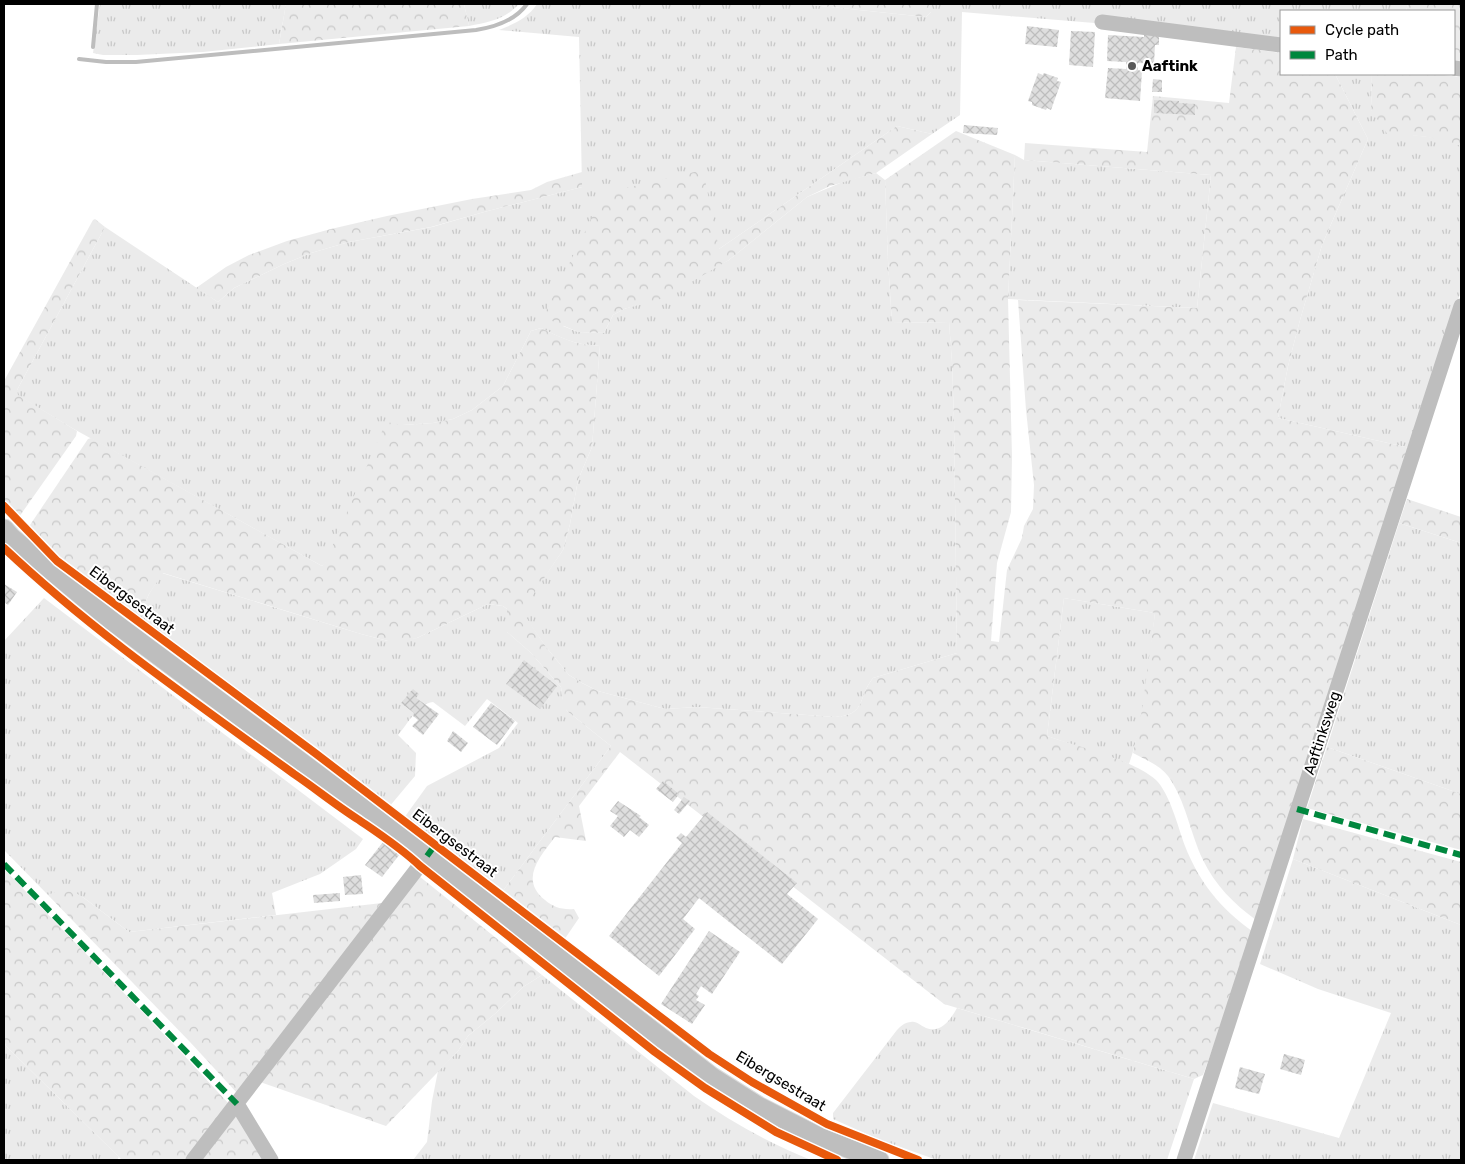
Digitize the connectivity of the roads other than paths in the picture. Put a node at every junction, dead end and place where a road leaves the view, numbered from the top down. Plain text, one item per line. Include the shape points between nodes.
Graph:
1 (1102, 22) dead end
2 (1280, 45) edge
3 (1461, 306) edge
4 (4, 529) edge
5 (427, 856) junction
6 (237, 1104) junction
7 (193, 1160) edge
8 (270, 1160) edge
9 (880, 1160) edge
10 (1184, 1160) edge

1 - 2 street
3 - 10 street, Aaftinksweg
4 - 5 main road, Eibergsestraat via 112,621
5 - 6 street
5 - 9 main road, Eibergsestraat via 712,1077 758,1106 821,1138
6 - 7 street
6 - 8 street

